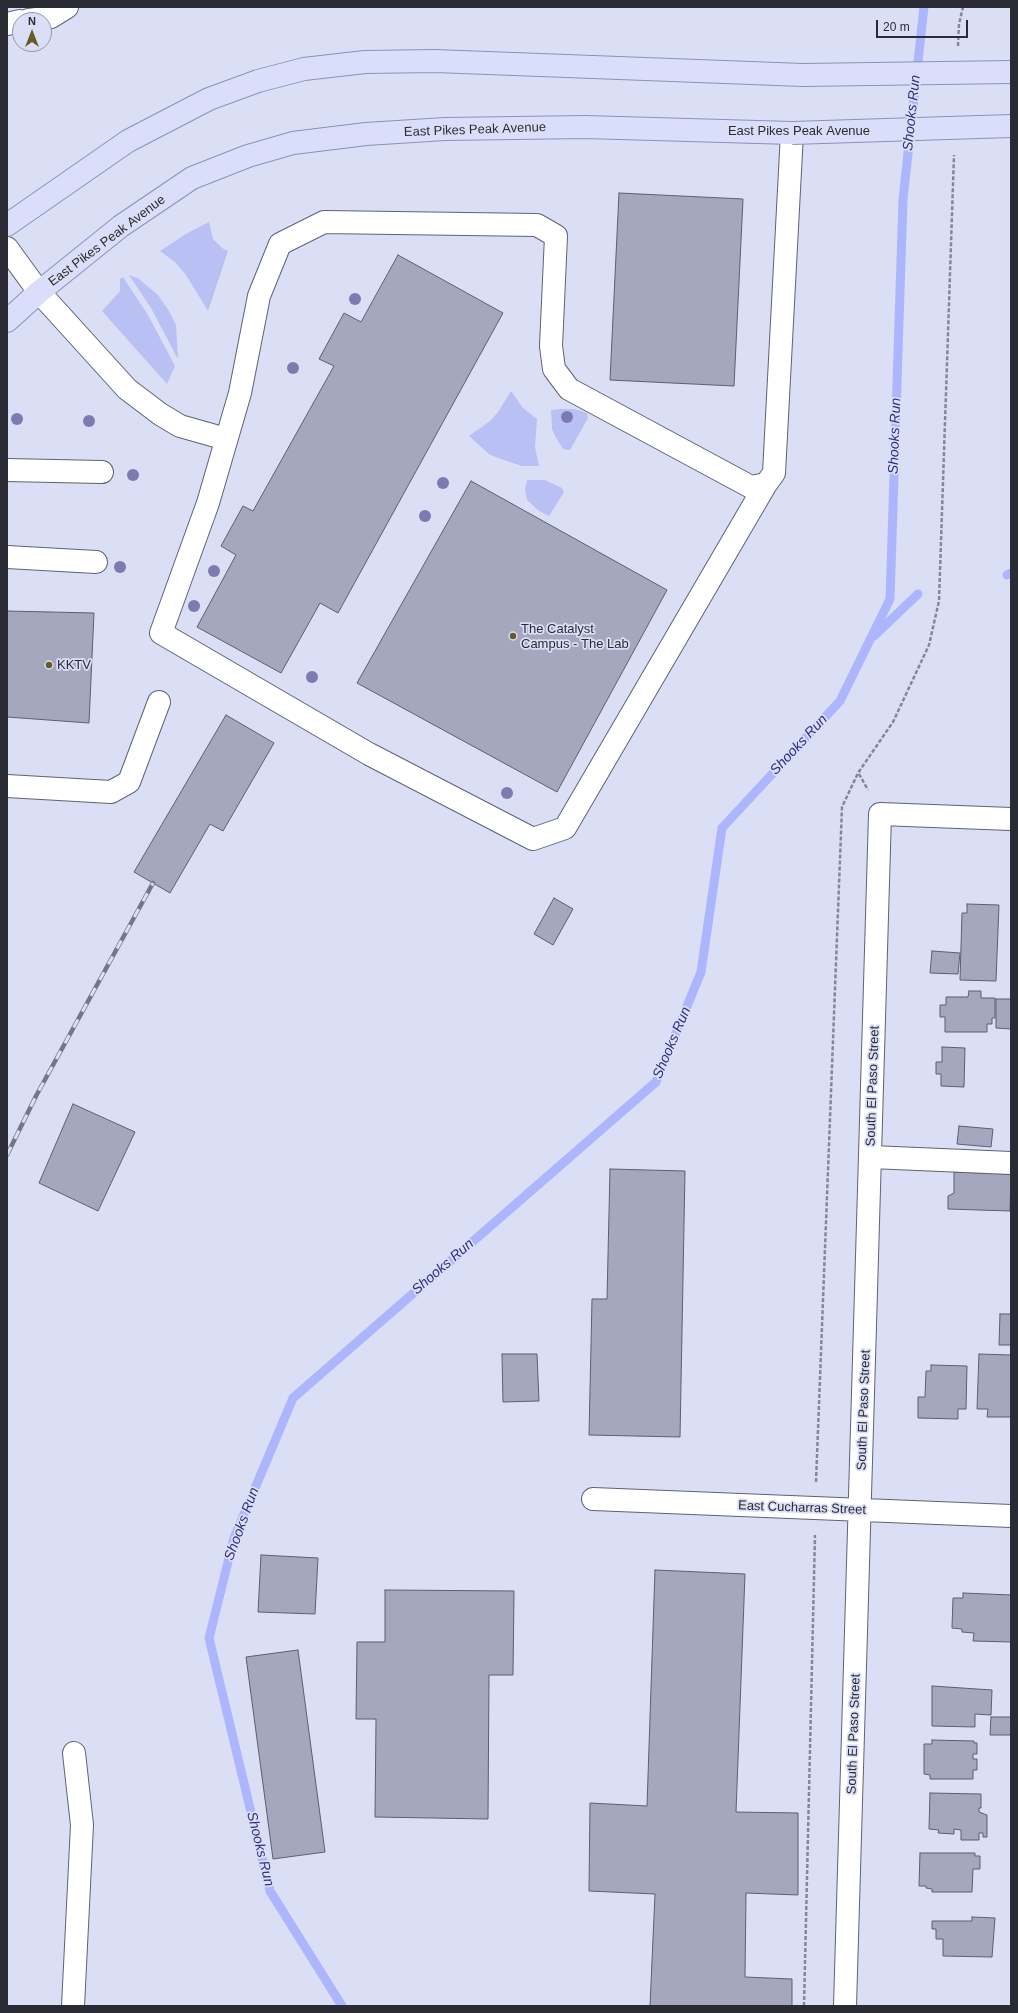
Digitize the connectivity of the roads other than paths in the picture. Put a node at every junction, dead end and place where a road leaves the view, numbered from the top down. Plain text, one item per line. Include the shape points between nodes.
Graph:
1 (67, 7) edge
2 (52, 16) edge
3 (1011, 72) edge
4 (1011, 126) edge
5 (792, 133) junction
6 (7, 225) edge
7 (7, 248) edge
8 (38, 292) junction
9 (7, 321) edge
10 (226, 439) junction
11 (7, 470) edge
12 (102, 472) dead end
13 (766, 484) junction
14 (7, 557) edge
15 (96, 562) dead end
16 (159, 702) dead end
17 (7, 786) edge
18 (1011, 820) edge
19 (871, 1157) junction
20 (1011, 1163) edge
21 (592, 1499) dead end
22 (861, 1510) junction
23 (1011, 1516) edge
24 (74, 1753) dead end
25 (74, 2006) edge
26 (846, 2006) edge

1 - 2 street
3 - 6 main road, bridge via 803,75 435,61 366,62 304,69 258,81 209,99 128,141
4 - 5 main road, East Pikes Peak Avenue, bridge
5 - 8 main road, East Pikes Peak Avenue via 585,127 445,129 366,134 293,144 248,156 192,178 121,226
5 - 13 street via 774,473
7 - 8 street, East Pikes Peak Avenue
8 - 9 main road
8 - 10 street via 127,389 180,426
10 - 13 street via 240,393 259,296 280,244 324,222 537,225 556,236 551,346 554,369 569,389 751,487
10 - 13 street via 208,503 161,633 370,754 533,838 565,828
11 - 12 street
14 - 15 street
16 - 17 street via 129,782 111,792
18 - 19 street, South El Paso Street via 880,814
19 - 20 street
19 - 22 street, South El Paso Street
21 - 22 street, East Cucharras Street
22 - 23 street, East Cucharras Street
22 - 26 street, South El Paso Street
24 - 25 street via 82,1825

